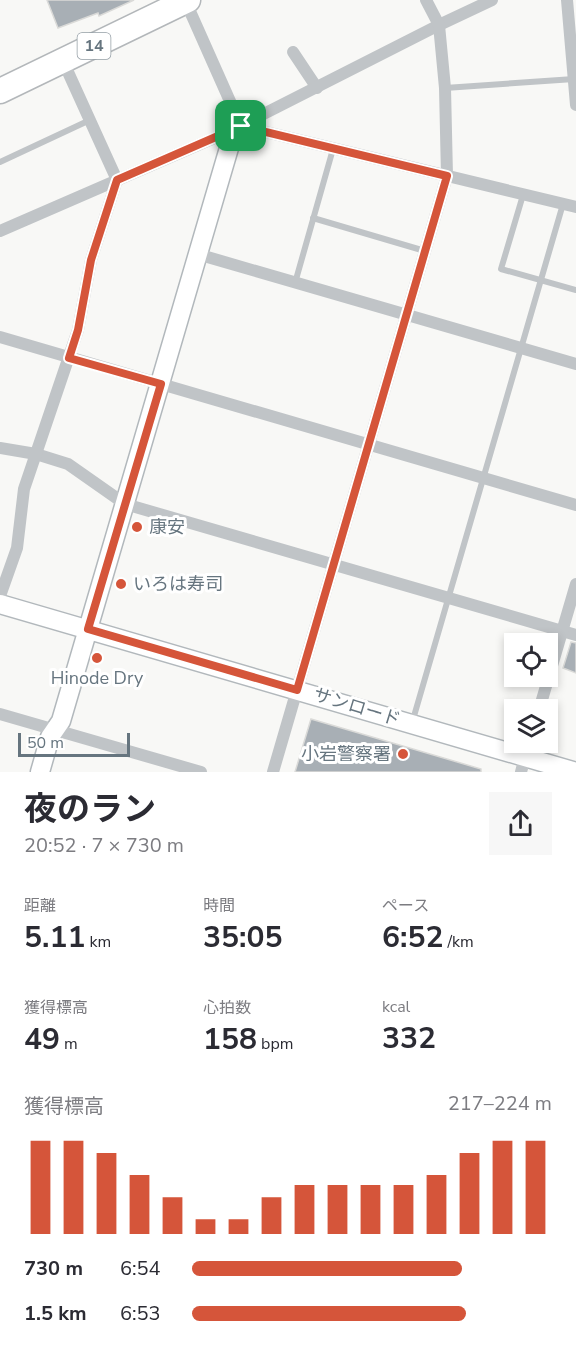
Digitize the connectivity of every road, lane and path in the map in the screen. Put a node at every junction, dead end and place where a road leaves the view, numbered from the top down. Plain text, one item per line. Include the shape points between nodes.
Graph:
1 (186, 0) edge
2 (426, 0) edge
3 (492, 0) edge
4 (567, 0) edge
5 (439, 25) junction
6 (293, 52) dead end
7 (63, 61) junction
8 (575, 74) edge
9 (317, 88) junction
10 (445, 88) junction
11 (0, 92) edge
12 (576, 105) edge
13 (90, 120) junction
14 (237, 129) junction
15 (333, 149) junction
16 (0, 162) edge
17 (447, 176) junction
18 (117, 180) junction
19 (523, 194) junction
20 (562, 204) junction
21 (576, 207) edge
22 (313, 218) junction
23 (1, 228) edge
24 (425, 251) junction
25 (197, 254) junction
26 (542, 280) junction
27 (295, 282) junction
28 (576, 290) edge
29 (406, 316) junction
30 (0, 337) edge
31 (520, 348) junction
32 (69, 358) junction
33 (576, 364) edge
34 (161, 384) junction
35 (369, 445) junction
36 (0, 448) edge
37 (36, 454) junction
38 (483, 478) junction
39 (125, 504) junction
40 (576, 505) edge
41 (335, 565) junction
42 (576, 584) edge
43 (0, 596) edge
44 (448, 599) junction
45 (0, 604) edge
46 (88, 629) junction
47 (562, 631) junction
48 (576, 635) edge
49 (297, 690) junction
50 (542, 699) edge
51 (0, 714) edge
52 (411, 723) junction
53 (56, 730) junction
54 (525, 757) edge
55 (576, 771) edge
56 (40, 772) edge
57 (201, 772) edge
58 (273, 772) edge

1 - 7 highway, 14
1 - 14 street
2 - 5 street
3 - 5 street
4 - 8 street
5 - 9 street
5 - 10 street
6 - 9 street
7 - 11 highway, 14
7 - 13 street
8 - 10 lane
8 - 12 street
9 - 14 street
10 - 17 street
13 - 16 lane
13 - 18 street
14 - 15 street
14 - 18 street
14 - 25 street
15 - 17 street
15 - 22 lane
17 - 19 street
17 - 24 street
18 - 23 street
18 - 32 street via 91,260
19 - 20 street
19 - 26 lane via 501,269
20 - 21 street
20 - 26 lane
22 - 24 lane
22 - 27 lane
24 - 29 street
25 - 27 street
25 - 34 street
26 - 28 lane
26 - 31 lane
27 - 29 street
29 - 31 street
29 - 35 street
30 - 32 street
31 - 33 street
31 - 38 lane
32 - 34 street
32 - 37 street
34 - 35 street
34 - 39 street
35 - 38 street
35 - 41 street
36 - 37 street
37 - 39 street via 68,464
37 - 43 street via 24,489 16,548
38 - 40 street
38 - 44 lane
39 - 41 street
39 - 46 street
41 - 44 street
41 - 49 street
42 - 47 street
44 - 47 street
44 - 52 lane
45 - 46 street, サンロード
46 - 49 street, サンロード
46 - 53 street
47 - 48 street
47 - 50 street
49 - 52 street, サンロード
49 - 58 street
51 - 53 street
52 - 54 street, サンロード
53 - 56 street via 50,737
53 - 57 street
54 - 55 street, サンロード

